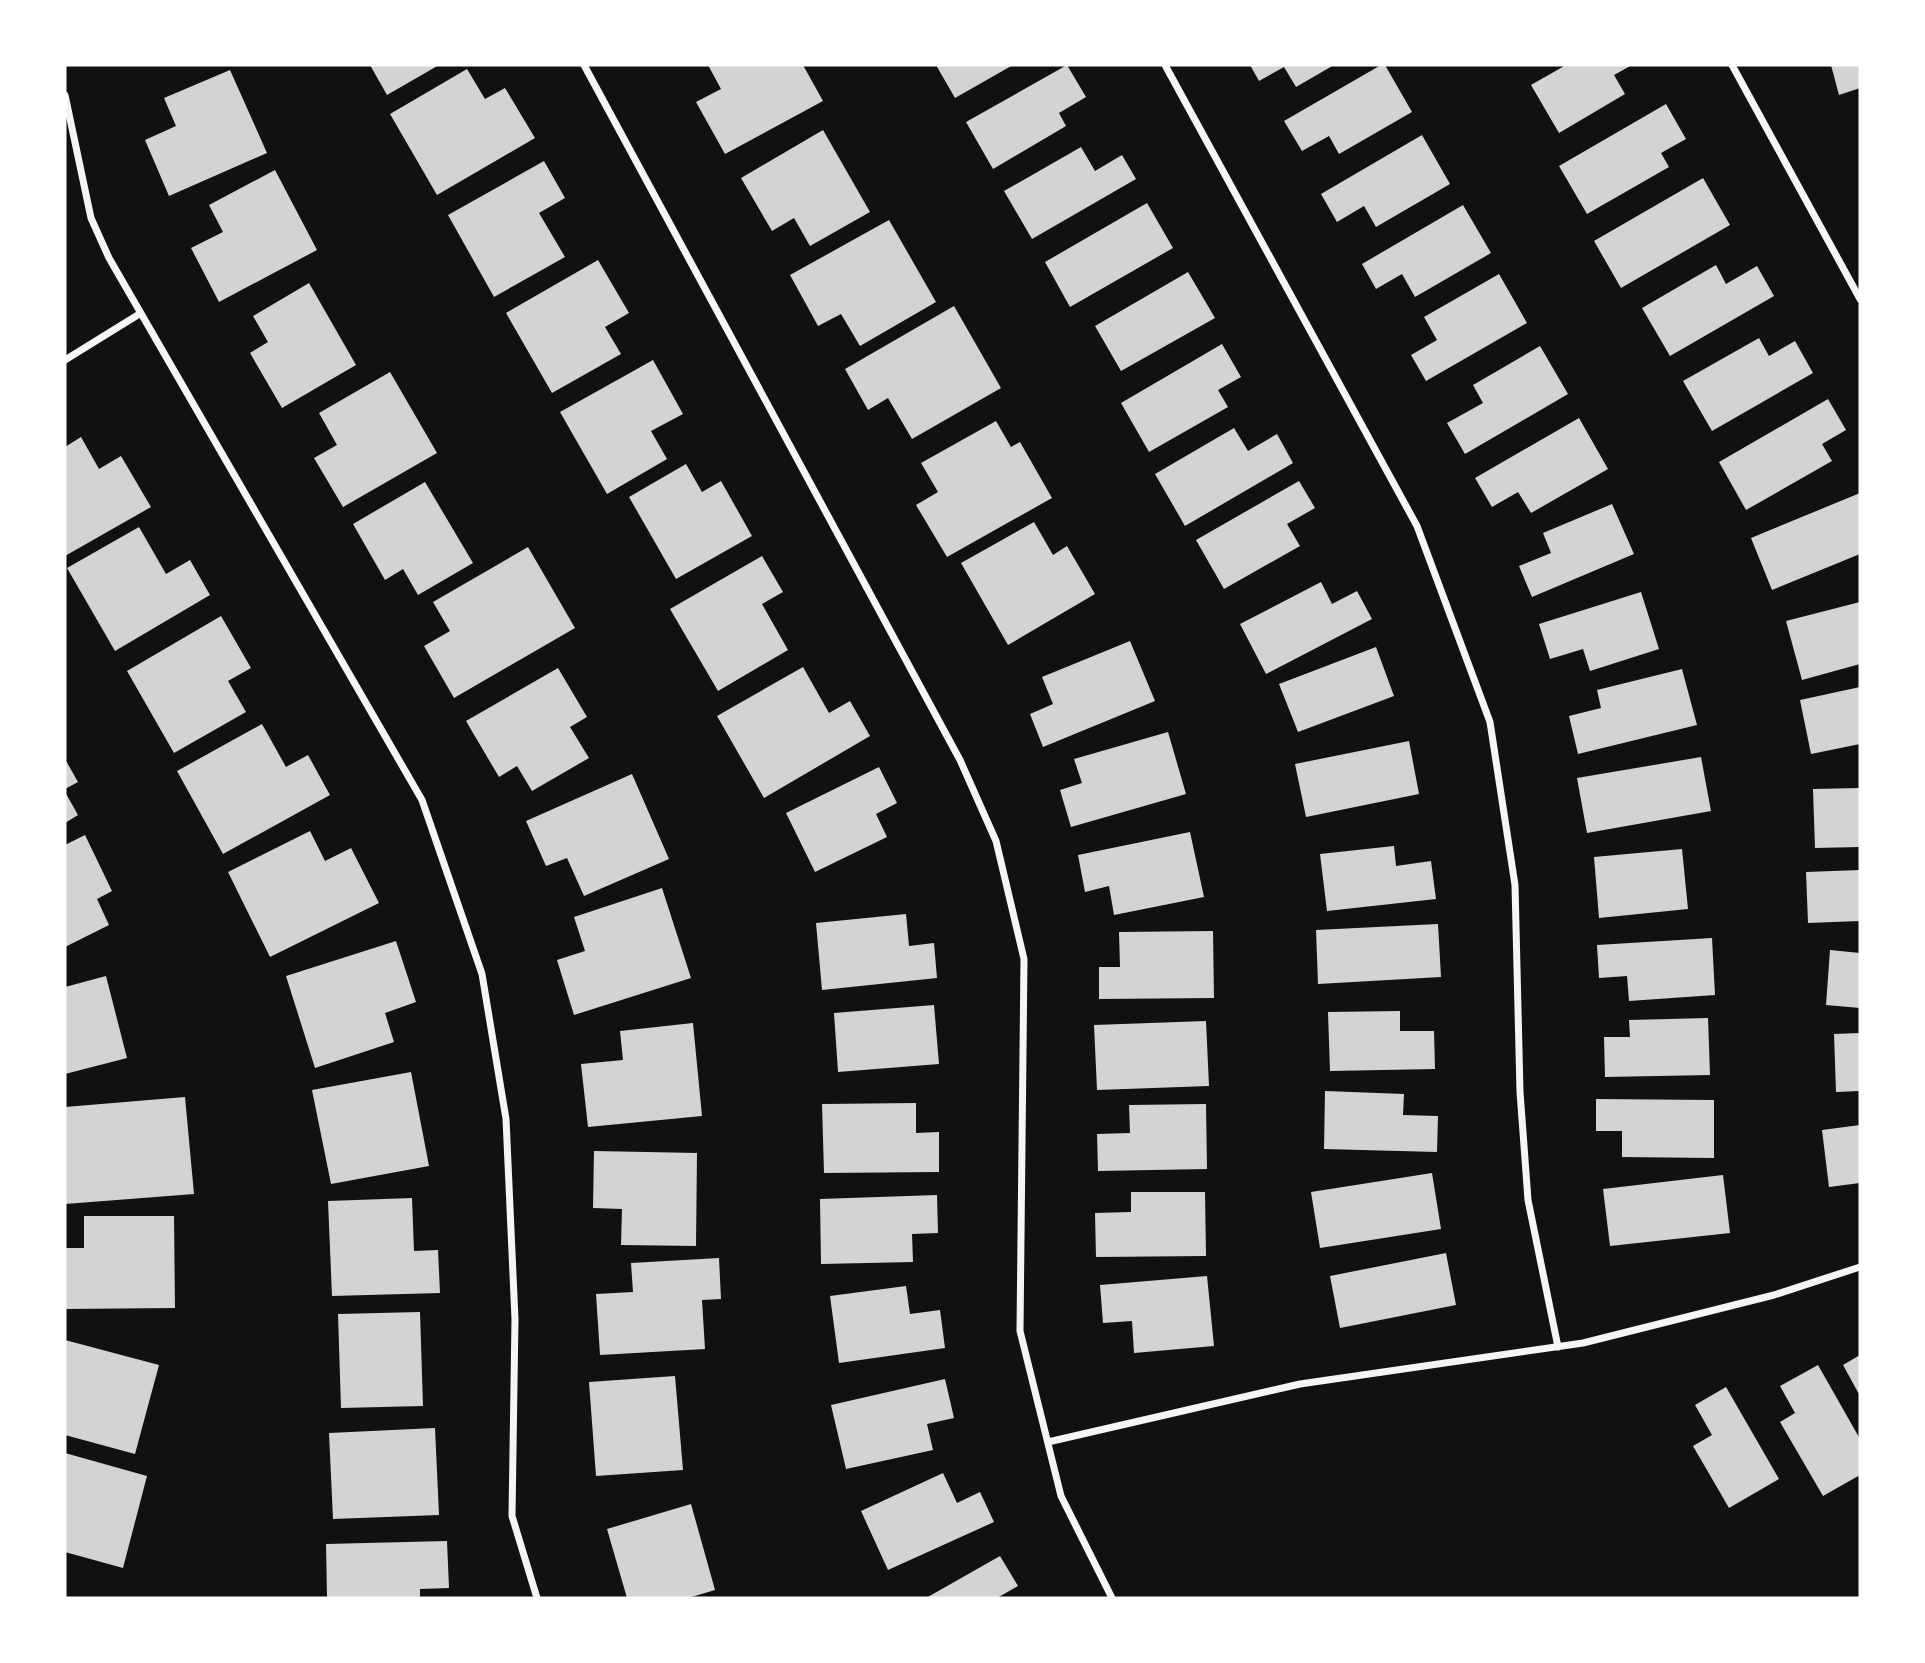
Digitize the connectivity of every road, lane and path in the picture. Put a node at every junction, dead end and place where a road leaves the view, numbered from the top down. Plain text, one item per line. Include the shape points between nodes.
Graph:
1 (584, 65) edge
2 (1164, 65) edge
3 (1732, 65) edge
4 (65, 96) edge
5 (1860, 299) edge
6 (141, 313) junction
7 (65, 360) edge
8 (1860, 1267) edge
9 (1558, 1347) junction
10 (1048, 1442) junction
11 (537, 1598) edge
12 (1112, 1598) edge

1 - 10 street via 960,760 996,841 1024,959 1020,1331
2 - 9 street via 1417,526 1490,722 1515,886 1520,1092 1528,1200
3 - 5 street
4 - 6 street via 91,218
6 - 7 street
6 - 11 street via 422,800 482,974 506,1119 515,1319 512,1516
8 - 9 street via 1774,1295
9 - 10 street via 1300,1384
10 - 12 street via 1061,1496

